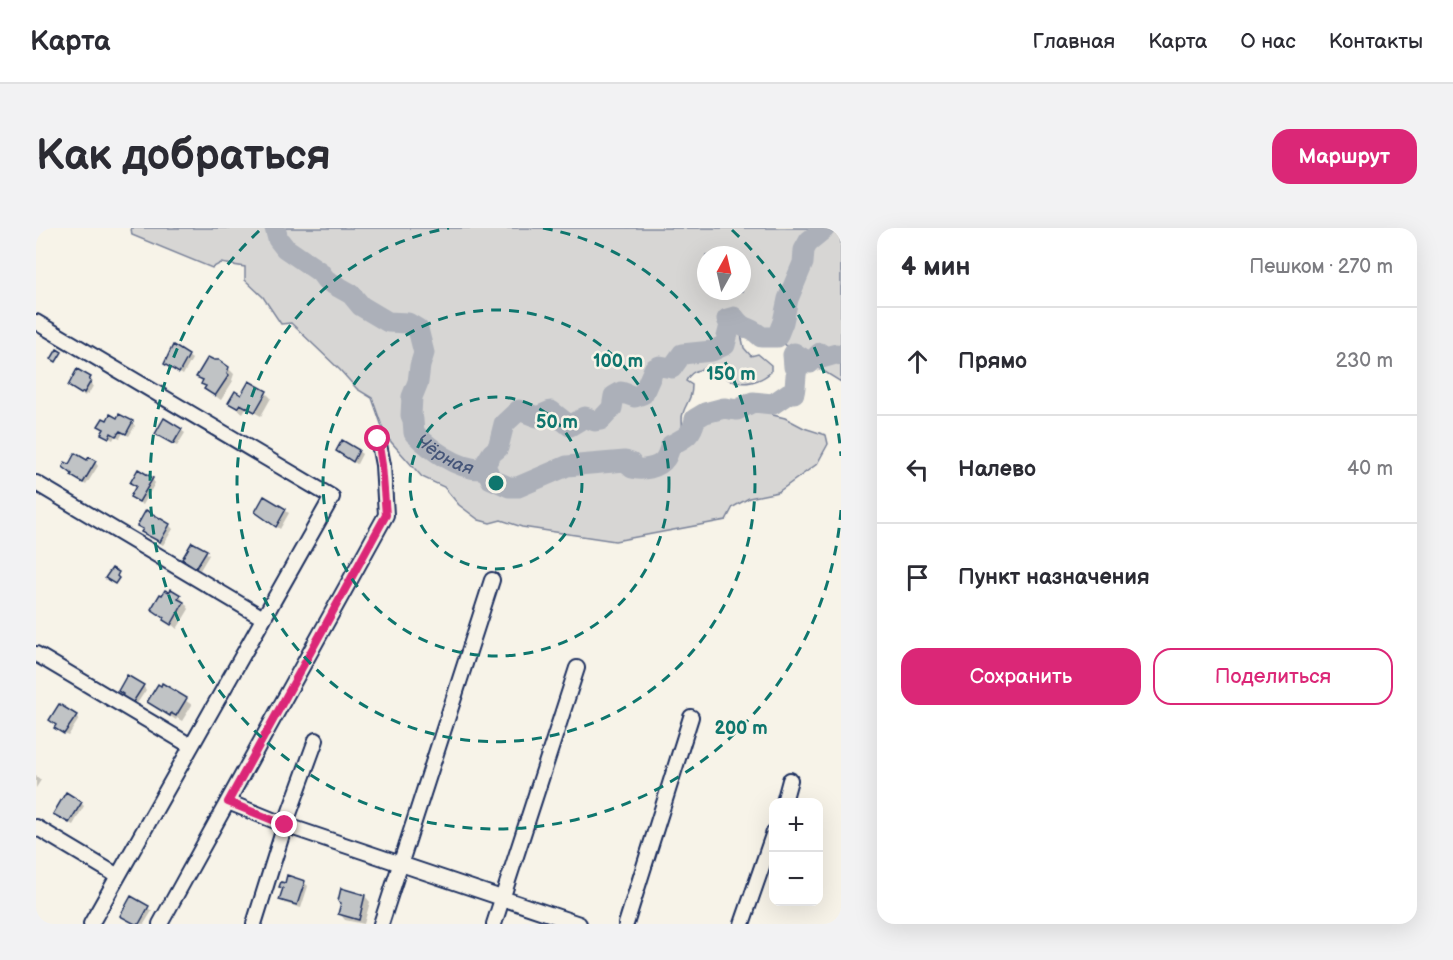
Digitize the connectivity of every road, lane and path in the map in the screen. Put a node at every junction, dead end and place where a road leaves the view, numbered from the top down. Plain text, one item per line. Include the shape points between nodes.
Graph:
1 (36, 322) edge
2 (378, 439) dead end
3 (36, 483) edge
4 (492, 580) dead end
5 (264, 618) junction
6 (36, 654) edge
7 (577, 668) dead end
8 (691, 717) dead end
9 (316, 740) dead end
10 (191, 746) junction
11 (790, 780) dead end
12 (784, 798) edge
13 (228, 802) junction
14 (285, 825) junction
15 (36, 827) edge
16 (769, 846) edge
17 (400, 864) junction
18 (118, 876) junction
19 (502, 898) junction
20 (91, 924) edge
21 (160, 924) edge
22 (254, 924) edge
23 (381, 924) edge
24 (494, 924) edge
25 (579, 924) edge
26 (626, 924) edge
27 (742, 924) edge

1 - 5 street via 332,497
2 - 13 street via 386,515
3 - 5 street
4 - 17 street
5 - 10 street
6 - 10 street
7 - 19 street
8 - 26 street
9 - 14 street
10 - 18 street
11 - 12 street
13 - 14 street
13 - 21 street
14 - 17 street
14 - 22 street
15 - 18 street
16 - 27 street
17 - 19 street
17 - 23 street
18 - 20 street
19 - 24 street
19 - 25 street

